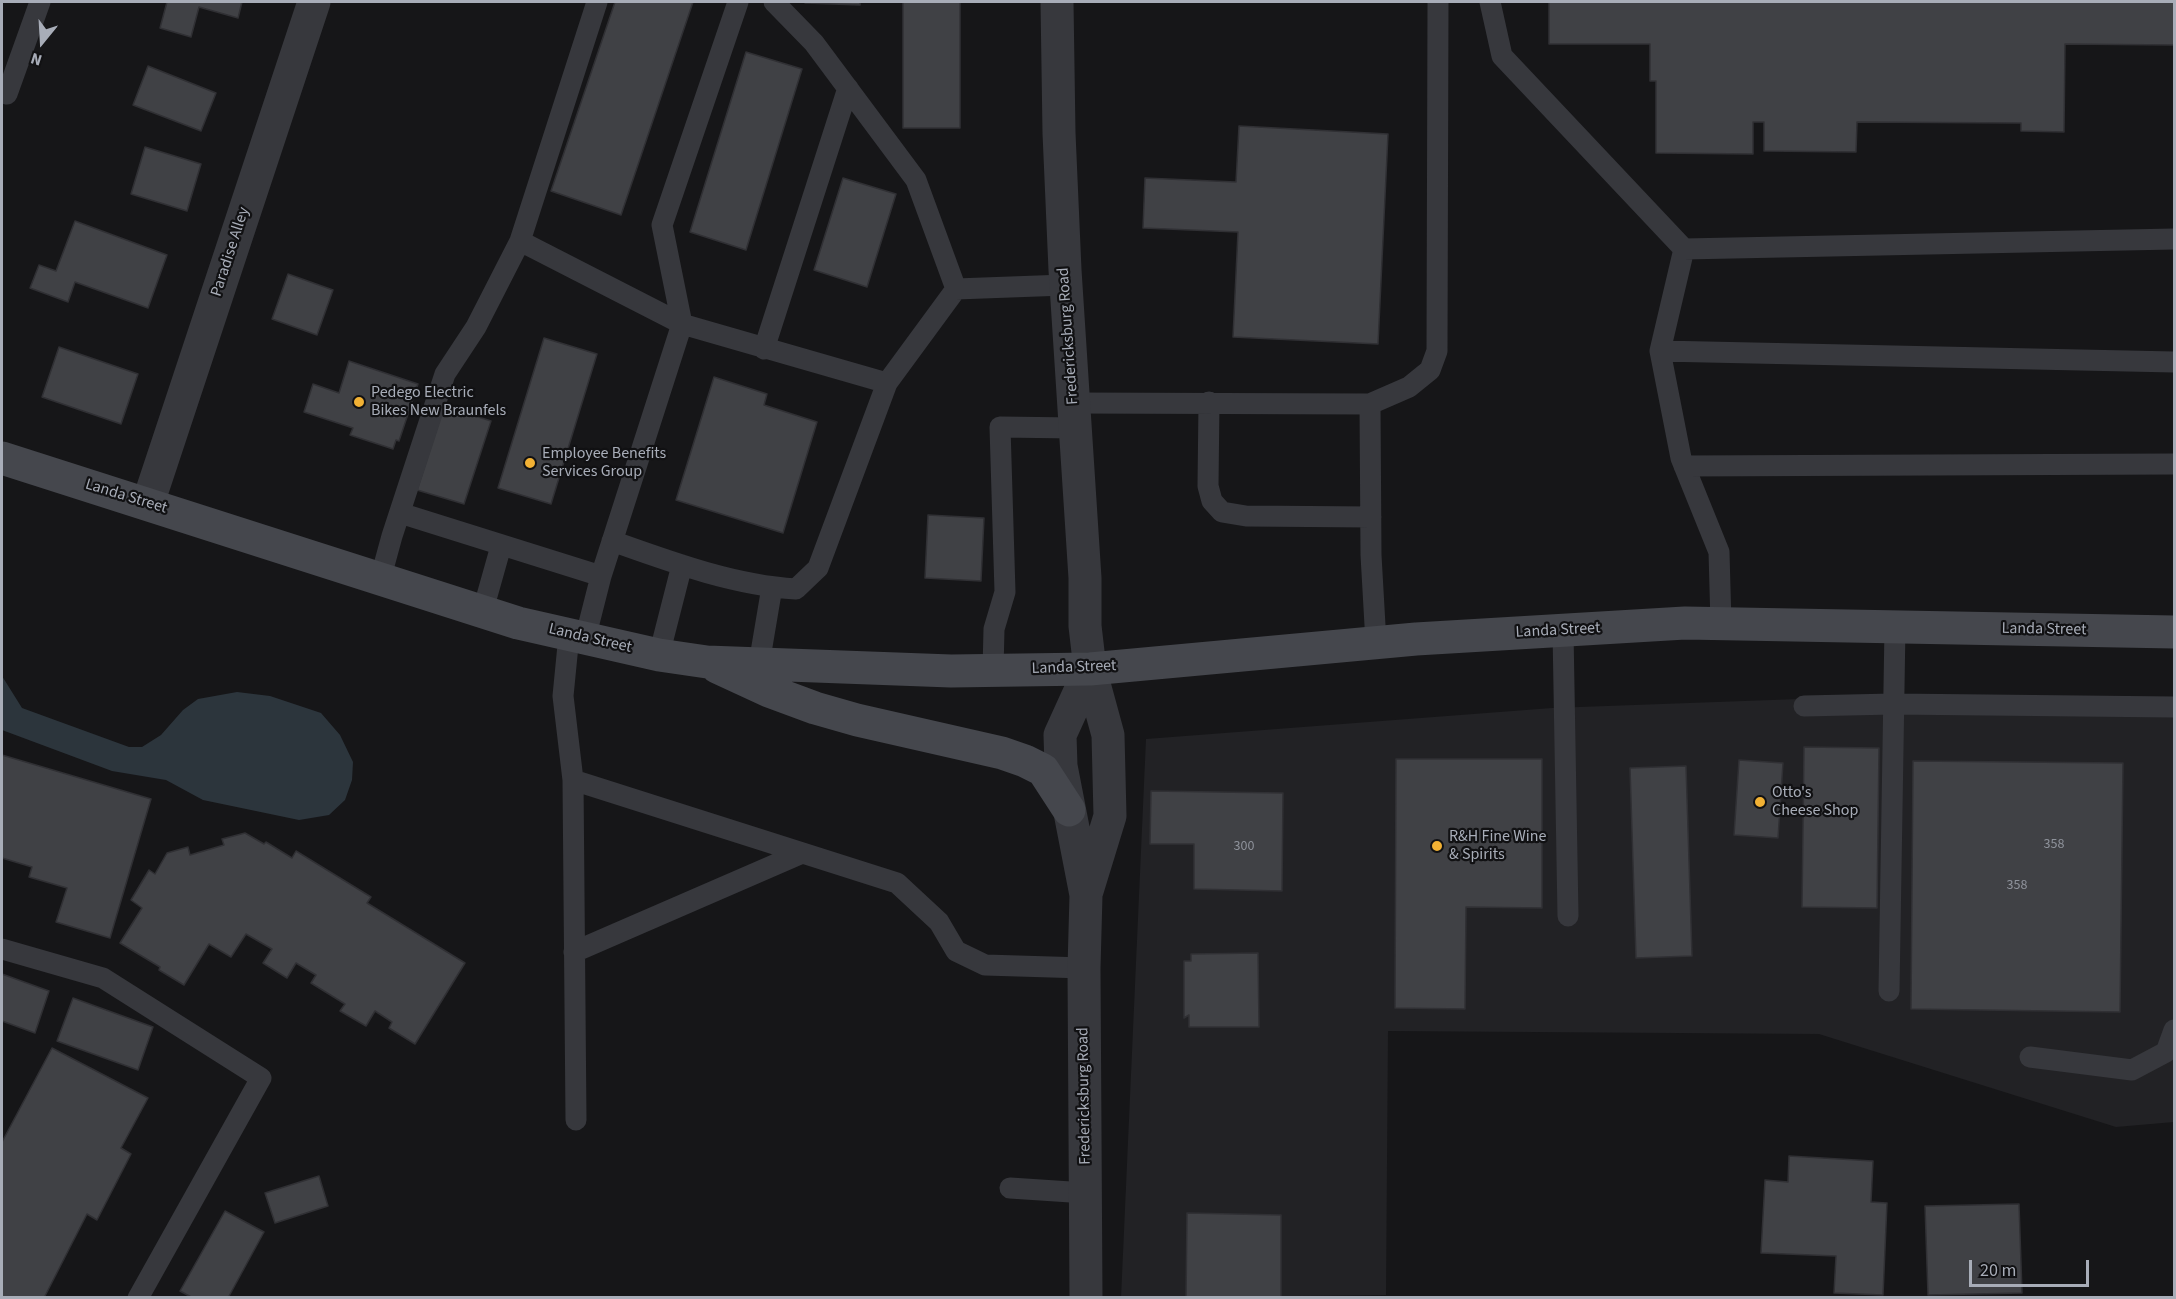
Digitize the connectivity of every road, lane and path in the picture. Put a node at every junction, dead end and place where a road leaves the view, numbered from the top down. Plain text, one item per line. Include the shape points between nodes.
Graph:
1 (40, 2) edge
2 (314, 2) edge
3 (597, 2) edge
4 (738, 2) edge
5 (774, 2) edge
6 (1057, 2) edge
7 (1438, 2) edge
8 (1490, 2) edge
9 (848, 88) junction
10 (3, 99) edge
11 (2175, 239) edge
12 (520, 241) junction
13 (1684, 249) junction
14 (1065, 285) junction
15 (956, 289) junction
16 (682, 324) junction
17 (764, 349) junction
18 (1660, 351) junction
19 (2175, 362) edge
20 (887, 383) junction
21 (1209, 402) junction
22 (1370, 404) junction
23 (1074, 415) junction
24 (2, 458) edge
25 (2175, 464) edge
26 (1684, 466) junction
27 (147, 503) junction
28 (400, 513) junction
29 (1371, 517) junction
30 (612, 541) junction
31 (501, 546) junction
32 (682, 565) junction
33 (601, 576) junction
34 (380, 580) junction
35 (772, 587) junction
36 (483, 610) junction
37 (1721, 624) junction
38 (1895, 627) junction
39 (1563, 631) junction
40 (2175, 632) edge
41 (577, 637) junction
42 (1376, 643) junction
43 (659, 655) junction
44 (1090, 669) junction
45 (993, 670) junction
46 (758, 674) junction
47 (1893, 704) junction
48 (1804, 706) dead end
49 (2175, 707) edge
50 (573, 780) junction
51 (1070, 810) junction
52 (802, 853) junction
53 (1086, 895) junction
54 (1568, 916) dead end
55 (2, 949) edge
56 (574, 952) junction
57 (1084, 968) junction
58 (1889, 991) dead end
59 (2175, 1030) edge
60 (2030, 1057) dead end
61 (576, 1120) dead end
62 (1010, 1188) dead end
63 (1086, 1193) junction
64 (138, 1298) edge
65 (1086, 1298) edge

1 - 10 lane
2 - 27 street, Paradise Alley
3 - 12 lane
4 - 16 lane via 662,225
5 - 9 lane via 814,43
6 - 14 street, Fredericksburg Road
7 - 22 lane via 1437,351 1430,370 1409,387
8 - 13 lane via 1503,56
9 - 15 lane via 916,180
9 - 17 lane
11 - 13 lane
12 - 16 lane
12 - 28 lane via 476,327 445,374
13 - 18 lane
14 - 15 lane
14 - 23 street, Fredericksburg Road
15 - 20 lane
16 - 17 lane
16 - 30 lane
17 - 20 lane
18 - 19 lane
18 - 26 lane
20 - 35 lane via 818,568 796,589
21 - 22 lane
21 - 23 lane
21 - 29 lane via 1208,486 1212,501 1222,512 1246,516
22 - 29 lane
23 - 44 street, Fredericksburg Road
23 - 45 lane via 1000,427 1005,592 994,629
24 - 27 main road, Landa Street
25 - 26 lane
26 - 37 lane via 1719,552
27 - 34 main road, Landa Street
28 - 31 lane
28 - 34 lane
29 - 42 lane
30 - 32 lane
30 - 33 lane
31 - 33 lane
31 - 36 lane
32 - 35 lane
32 - 43 lane
33 - 41 lane
34 - 36 main road, Landa Street
35 - 46 lane
36 - 41 main road, Landa Street
37 - 38 main road, Landa Street
37 - 39 main road, Landa Street
38 - 40 main road, Landa Street
38 - 47 lane
39 - 42 main road, Landa Street
39 - 54 lane
41 - 43 main road, Landa Street
41 - 50 lane via 563,696
42 - 44 main road, Landa Street
43 - 46 main road, Landa Street
44 - 45 main road, Landa Street
44 - 51 street, Fredericksburg Road via 1060,735 1061,766
44 - 53 street, Fredericksburg Road via 1108,735 1110,816
45 - 46 main road, Landa Street
46 - 51 main road, Landa Street via 814,708 1025,761 1043,770
47 - 48 lane
47 - 49 lane
47 - 58 lane
50 - 52 lane
50 - 56 lane
51 - 53 street, Fredericksburg Road
52 - 56 lane
52 - 57 lane via 897,883 939,922 956,951 985,964
53 - 57 street, Fredericksburg Road
55 - 64 lane via 103,978 261,1078
56 - 61 lane
57 - 63 street, Fredericksburg Road
59 - 60 lane via 2166,1052 2132,1070
62 - 63 lane
63 - 65 street, Fredericksburg Road

